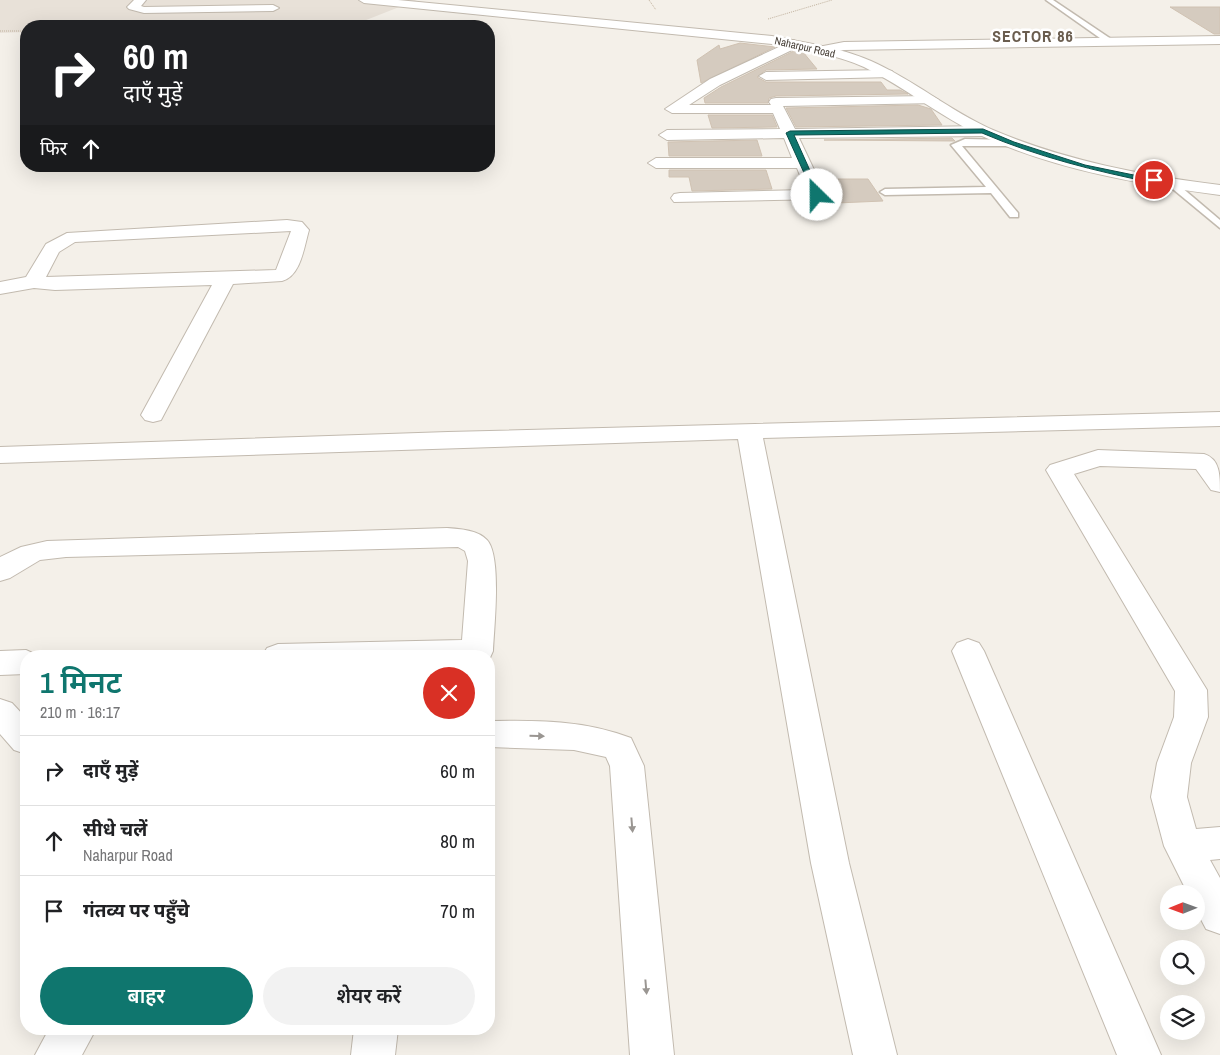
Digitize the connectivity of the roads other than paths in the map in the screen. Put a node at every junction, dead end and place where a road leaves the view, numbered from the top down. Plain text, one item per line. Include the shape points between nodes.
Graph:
1 (141, 0) edge
2 (198, 0) edge
3 (364, 0) edge
4 (1049, 0) edge
5 (273, 8) dead end
6 (184, 9) junction
7 (1220, 40) edge
8 (1110, 42) junction
9 (794, 44) junction
10 (822, 50) junction
11 (865, 63) junction
12 (887, 74) junction
13 (765, 77) junction
14 (914, 89) junction
15 (932, 100) junction
16 (779, 109) junction
17 (926, 115) dead end
18 (955, 115) junction
19 (801, 116) dead end
20 (983, 131) junction
21 (790, 133) junction
22 (666, 135) dead end
23 (1012, 143) junction
24 (656, 163) dead end
25 (803, 163) junction
26 (1171, 184) junction
27 (994, 190) junction
28 (1220, 190) edge
29 (885, 192) dead end
30 (680, 198) dead end
31 (1014, 215) dead end
32 (1220, 225) edge
33 (224, 280) junction
34 (34, 282) junction
35 (0, 288) edge
36 (153, 415) dead end
37 (1220, 419) edge
38 (749, 431) junction
39 (0, 455) edge
40 (1220, 484) edge
41 (0, 571) edge
42 (476, 650) edge
43 (968, 651) dead end
44 (20, 662) edge
45 (0, 663) edge
46 (0, 712) edge
47 (20, 734) edge
48 (495, 734) edge
49 (1220, 843) edge
50 (1183, 846) junction
51 (1220, 916) edge
52 (70, 1035) edge
53 (375, 1035) edge
54 (57, 1055) edge
55 (373, 1055) edge
56 (652, 1055) edge
57 (875, 1055) edge
58 (1139, 1055) edge

1 - 6 street via 133,7 144,10
2 - 6 street
3 - 9 street, Naharpur Road
4 - 8 lane
5 - 6 street
7 - 8 street
8 - 10 street via 844,46
9 - 10 street, Naharpur Road
9 - 16 street via 715,82 672,109
10 - 11 street, Naharpur Road
11 - 12 street, Naharpur Road
11 - 13 street
12 - 13 street
12 - 14 street, Naharpur Road
13 - 14 street
14 - 15 street, Naharpur Road
15 - 16 street
15 - 18 street, Naharpur Road
16 - 19 street
16 - 21 street
17 - 18 street
18 - 20 street, Naharpur Road
20 - 21 street
20 - 23 street, Naharpur Road
21 - 22 street
21 - 25 street
23 - 26 street, Naharpur Road via 1083,166
23 - 27 lane via 965,142 956,145
24 - 25 street
25 - 30 street via 817,195
26 - 28 street, Naharpur Road
26 - 32 lane
27 - 29 lane
27 - 31 lane
33 - 34 street
33 - 34 street via 282,275 287,270 300,230 287,225 74,237 60,240 50,247
33 - 36 street
34 - 35 street
37 - 38 street
38 - 39 street
38 - 57 street via 830,863
40 - 50 street via 1204,462 1098,458 1058,470 1190,690 1191,717 1174,763 1169,797
41 - 42 street via 15,559 36,550 464,539 477,546 482,561
43 - 58 street
44 - 45 street
46 - 47 street
48 -> 56 street via 587,738 606,741 619,748 627,766
49 - 50 street
50 - 51 street
52 - 54 street
53 - 55 street

